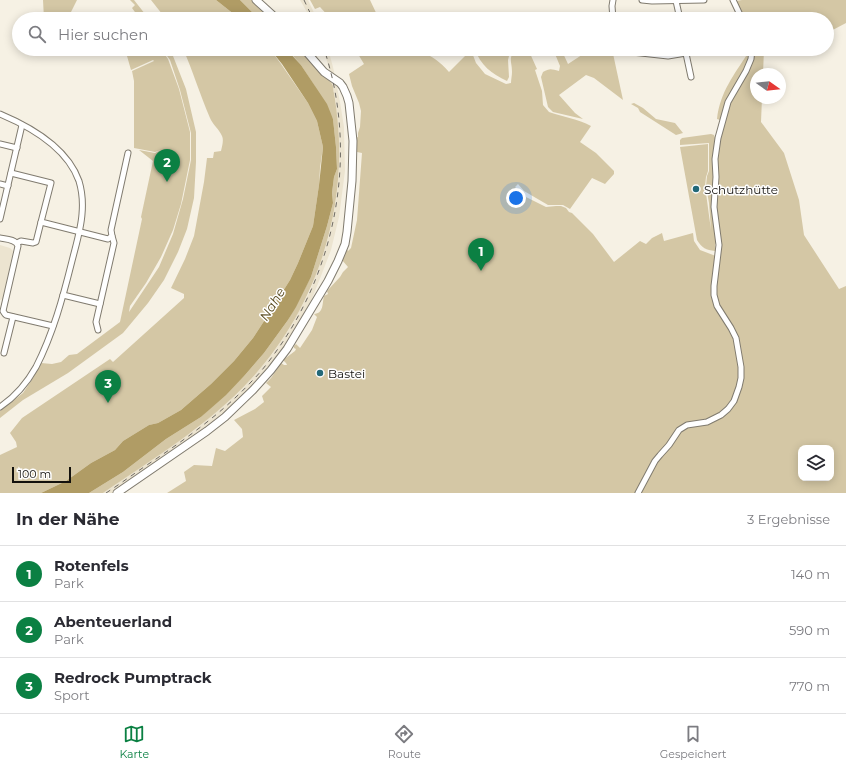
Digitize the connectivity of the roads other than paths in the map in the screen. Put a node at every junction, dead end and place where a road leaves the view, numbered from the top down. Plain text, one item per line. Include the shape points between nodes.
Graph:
1 (256, 0) edge
2 (613, 0) edge
3 (642, 0) edge
4 (704, 0) edge
5 (733, 0) edge
6 (676, 1) edge
7 (269, 12) edge
8 (612, 12) edge
9 (678, 12) edge
10 (739, 12) edge
11 (310, 56) edge
12 (687, 56) edge
13 (751, 56) edge
14 (691, 77) dead end
15 (0, 114) edge
16 (22, 125) junction
17 (0, 144) edge
18 (17, 148) junction
19 (128, 153) dead end
20 (11, 173) junction
21 (0, 184) edge
22 (8, 186) junction
23 (0, 218) edge
24 (41, 222) junction
25 (79, 232) junction
26 (112, 236) junction
27 (0, 238) edge
28 (17, 243) junction
29 (63, 295) junction
30 (100, 304) junction
31 (2, 305) edge
32 (13, 317) junction
33 (53, 326) junction
34 (98, 330) dead end
35 (4, 354) dead end
36 (0, 407) edge
37 (117, 493) edge
38 (638, 493) edge

1 - 7 main road
2 - 8 street
3 - 6 street
4 - 6 street
5 - 10 street
6 - 9 street
11 - 37 main road via 324,72 343,87 349,103 353,141 352,181 345,244 338,261 287,349 253,390 207,431
12 - 14 street
13 - 38 street via 746,71 728,102 715,159 714,215 719,254 714,295 717,306 736,338 741,367 739,387 734,401 721,415 707,422 687,424 679,430 655,461
15 - 16 street
16 - 18 street
16 - 25 street via 54,145 74,170 82,190
17 - 18 street
18 - 20 street
19 - 26 street via 111,230
20 - 22 street
20 - 24 street via 51,183
21 - 22 street
22 - 23 street
24 - 25 street
24 - 28 street via 36,242
25 - 26 street via 108,239
25 - 29 street
26 - 30 street via 114,243
27 - 28 street
28 - 31 street via 17,252
29 - 30 street
29 - 33 street
30 - 34 street via 96,322
31 - 32 street via 3,313
32 - 33 street
32 - 35 street
33 - 36 street via 42,355 30,376 16,394

